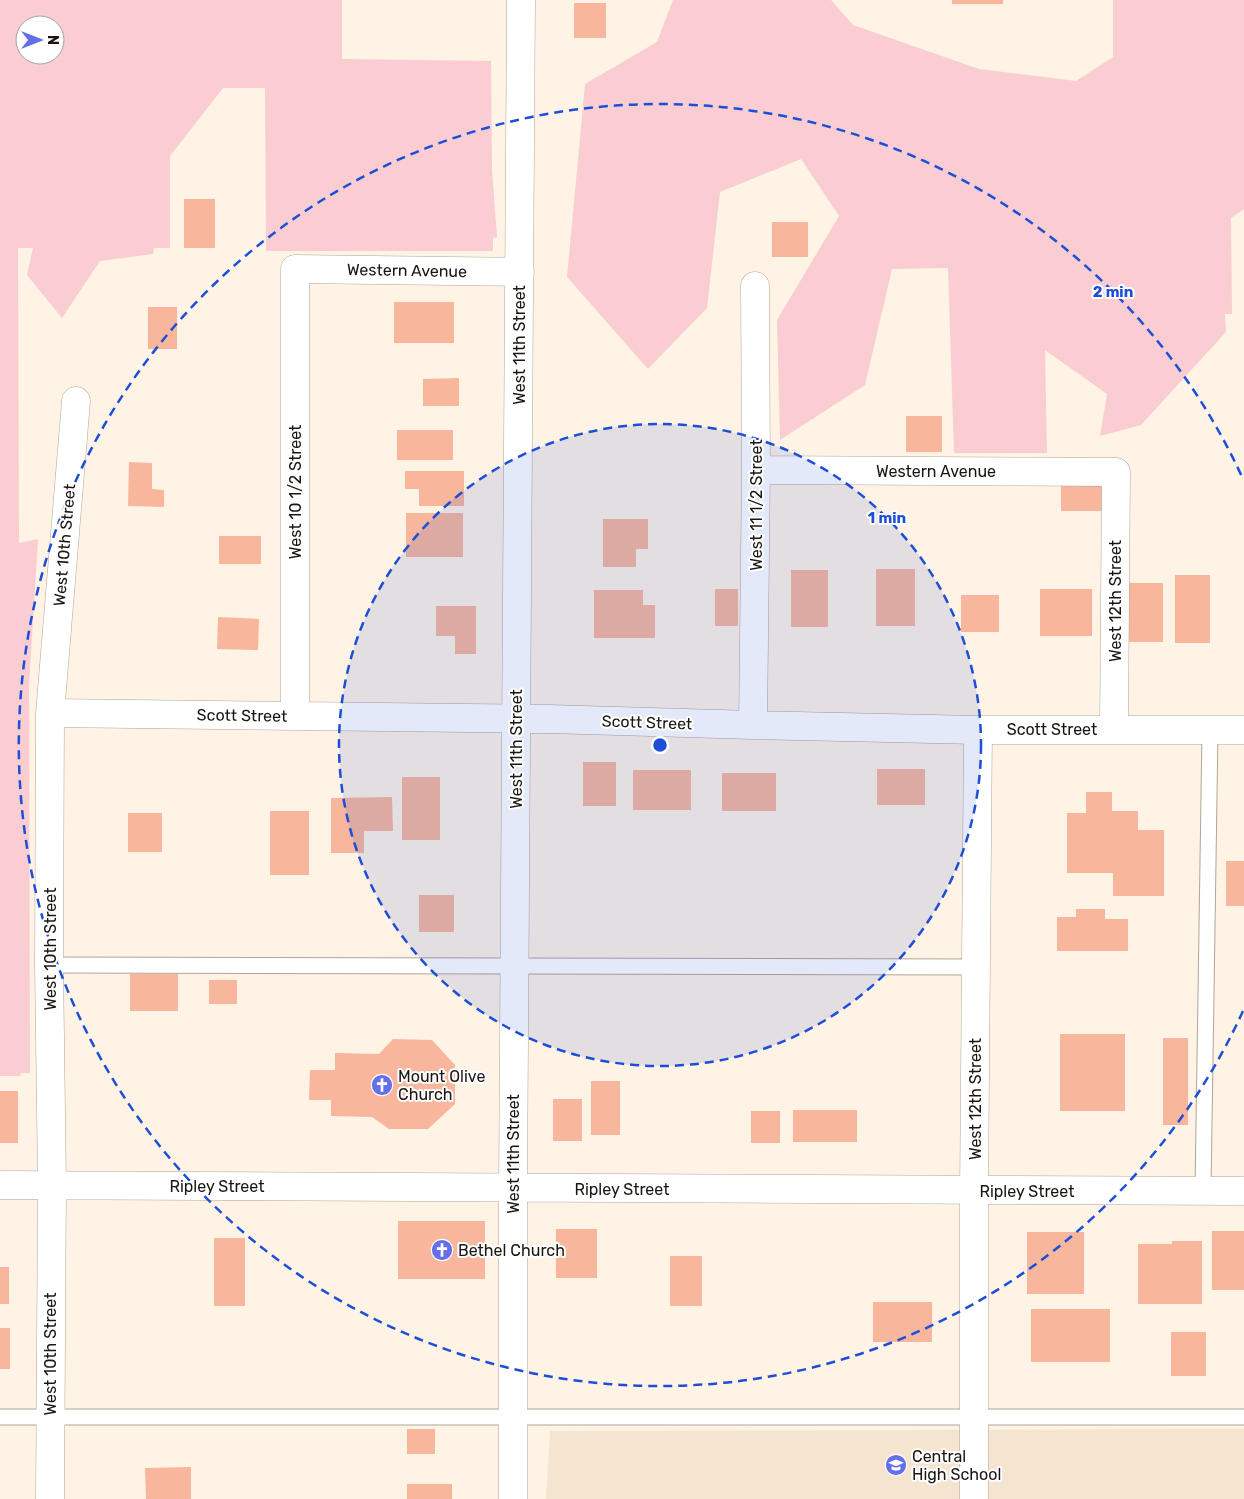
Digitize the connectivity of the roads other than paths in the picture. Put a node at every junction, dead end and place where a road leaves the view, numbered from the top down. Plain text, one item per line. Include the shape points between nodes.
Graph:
1 (521, 0) edge
2 (295, 269) joint
3 (520, 272) junction
4 (755, 286) dead end
5 (76, 401) dead end
6 (756, 470) junction
7 (1116, 472) joint
8 (50, 713) junction
9 (295, 716) junction
10 (516, 719) junction
11 (753, 725) junction
12 (1114, 729) junction
13 (978, 730) junction
14 (1210, 730) junction
15 (1244, 730) edge
16 (49, 965) junction
17 (514, 965) junction
18 (975, 967) junction
19 (0, 1185) edge
20 (52, 1185) junction
21 (512, 1188) junction
22 (974, 1191) junction
23 (1203, 1191) junction
24 (1244, 1191) edge
25 (974, 1416) junction
26 (50, 1417) junction
27 (1244, 1417) edge
28 (0, 1418) edge
29 (512, 1418) junction
30 (50, 1499) edge
31 (513, 1499) edge
32 (974, 1499) edge

1 - 3 street, West 11th Street
2 - 3 street, Western Avenue
2 - 9 street, West 10 1/2 Street
3 - 10 street, West 11th Street
4 - 6 street, West 11 1/2 Street
5 - 8 street, West 10th Street
6 - 7 street, Western Avenue
6 - 11 street, West 11 1/2 Street
7 - 12 street, West 12th Street
8 - 9 street, Scott Street
8 - 16 street, West 10th Street
9 - 10 street, Scott Street
10 - 11 street, Scott Street
10 - 17 street, West 11th Street
11 - 13 street, Scott Street
12 - 13 street, Scott Street
12 - 14 street, Scott Street
13 - 18 street, West 12th Street
14 - 15 street, Scott Street
14 - 23 lane
16 - 17 lane
16 - 20 street, West 10th Street
17 - 18 lane
17 - 21 street, West 11th Street
18 - 22 street, West 12th Street
19 - 20 street, Ripley Street
20 - 21 street, Ripley Street
20 - 26 street, West 10th Street
21 - 22 street, Ripley Street
21 - 29 street, West 11th Street
22 - 23 street, Ripley Street
22 - 25 street, West 12th Street
23 - 24 street, Ripley Street
25 - 27 lane
25 - 29 lane
25 - 32 street, West 12th Street
26 - 28 lane
26 - 29 lane
26 - 30 street, West 10th Street
29 - 31 street, West 11th Street

